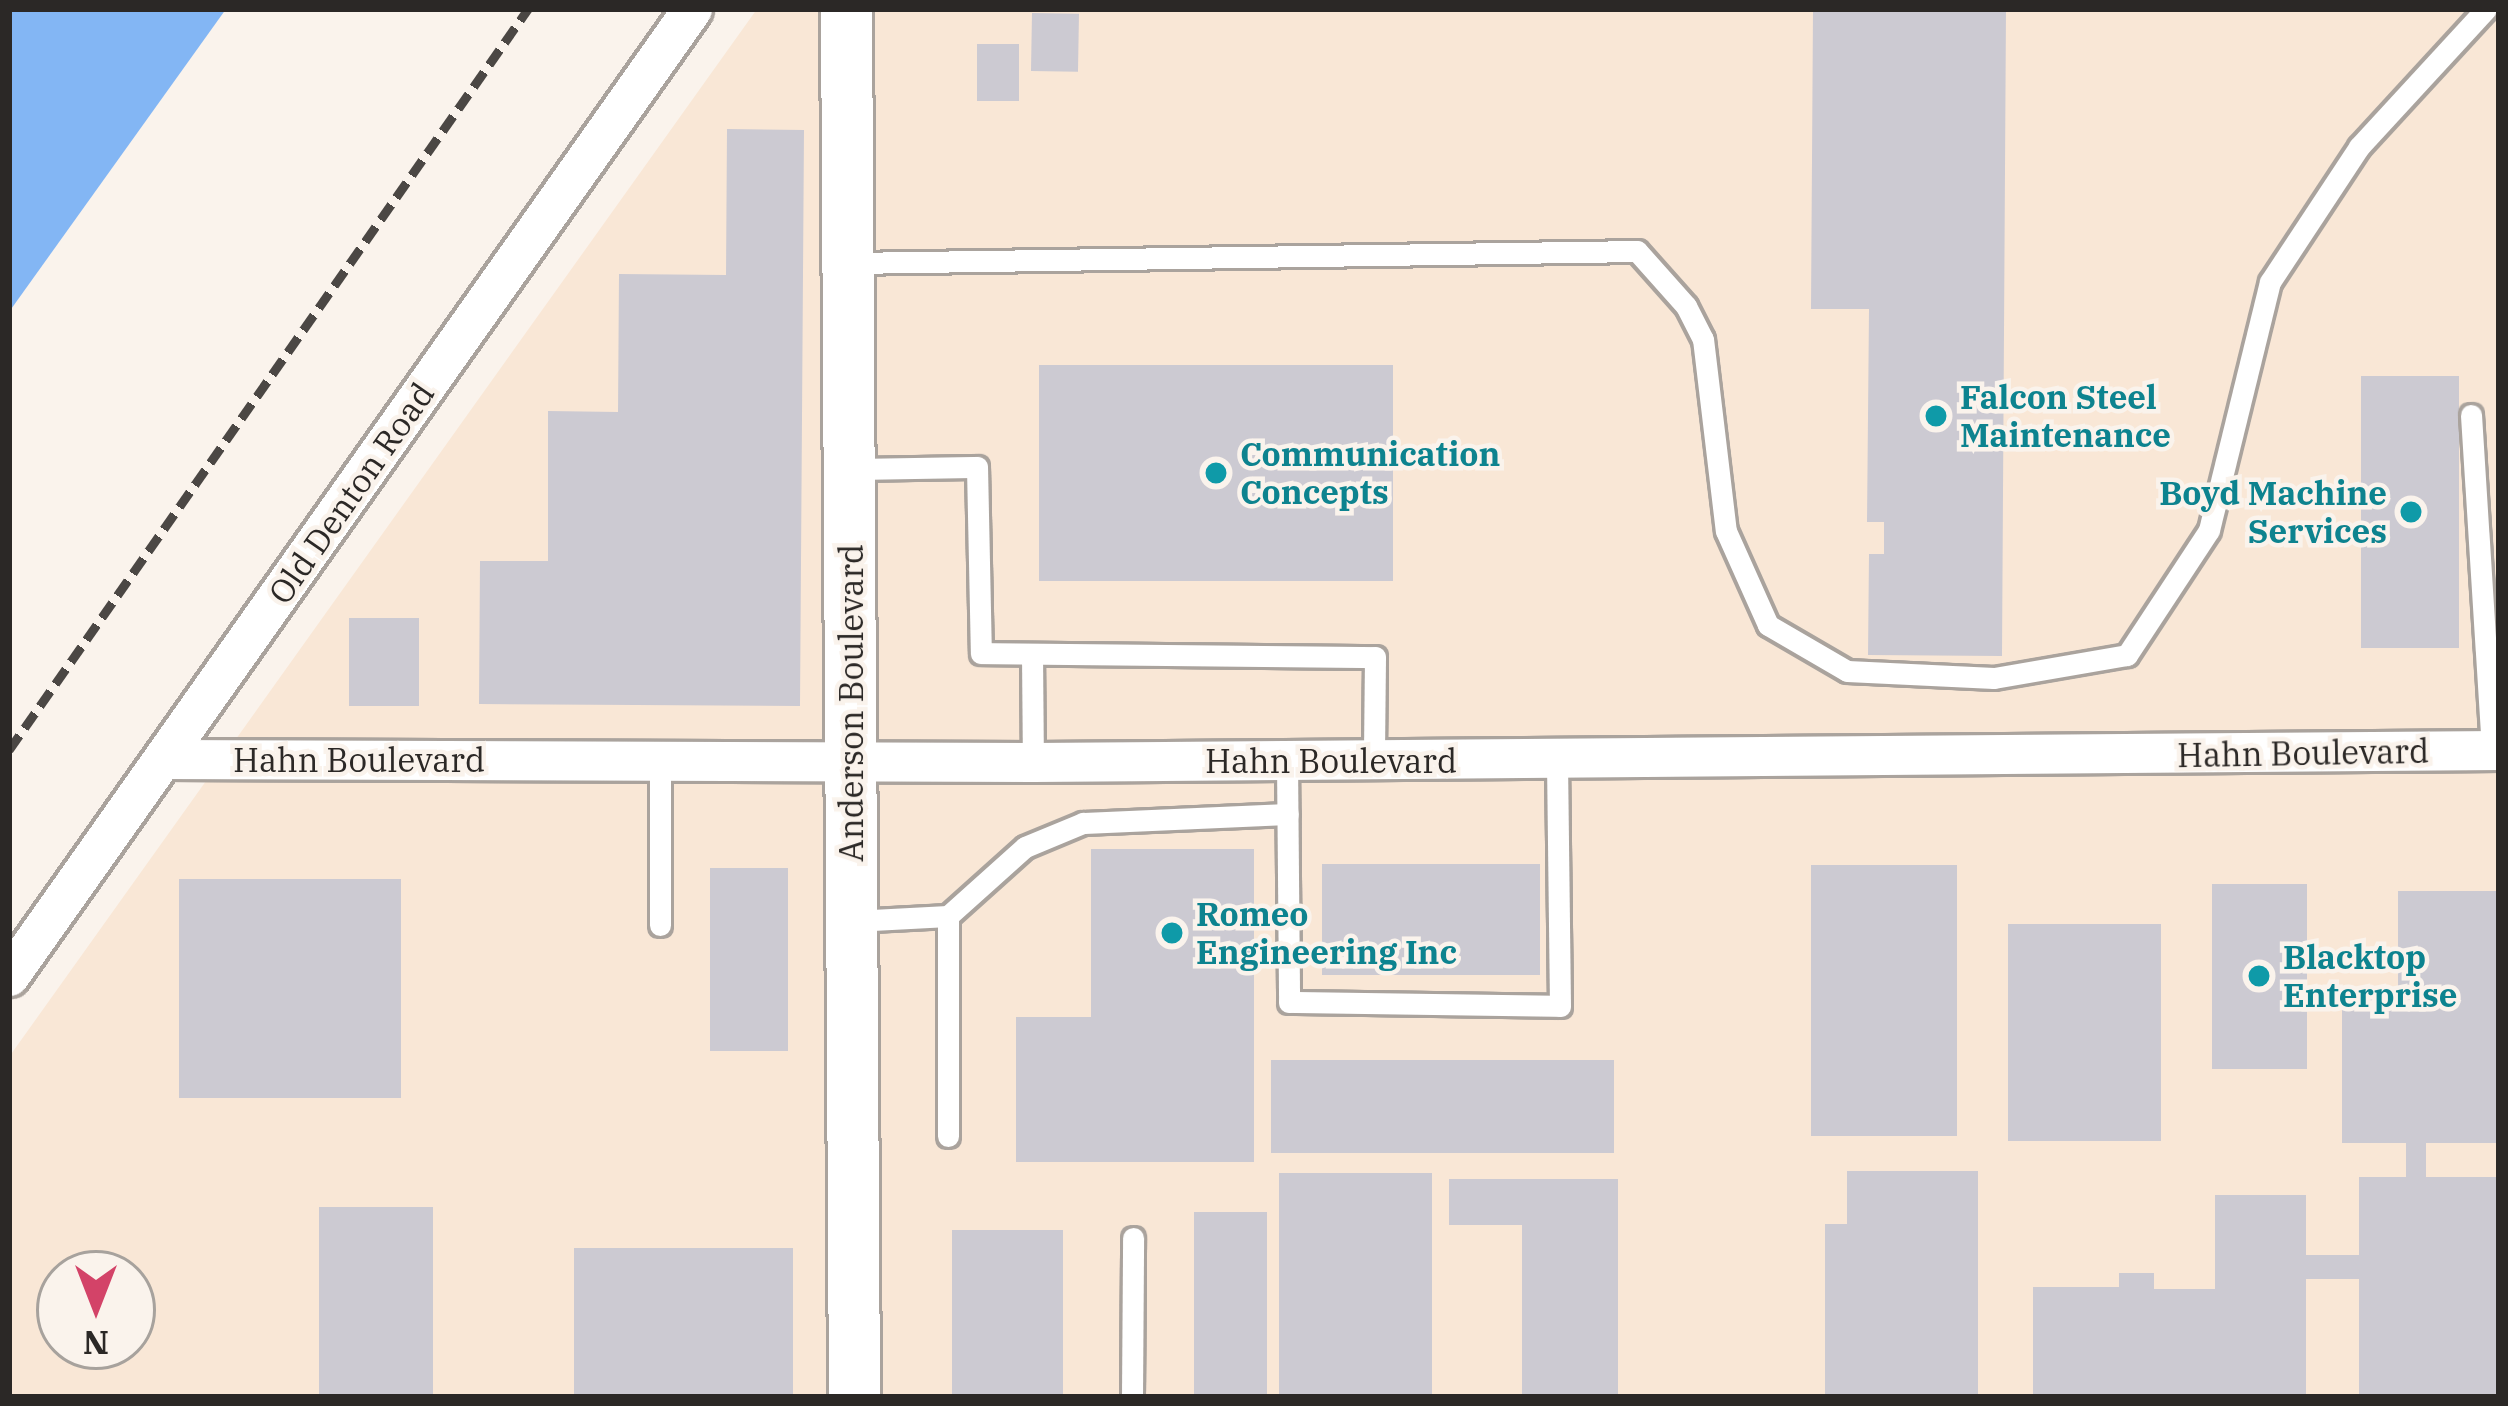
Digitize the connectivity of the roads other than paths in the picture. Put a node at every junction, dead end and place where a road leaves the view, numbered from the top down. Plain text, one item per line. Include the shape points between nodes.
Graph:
1 (692, 9) edge
2 (846, 9) edge
3 (2486, 9) edge
4 (850, 263) junction
5 (2471, 415) dead end
6 (852, 469) junction
7 (1032, 654) junction
8 (2495, 750) edge
9 (163, 759) junction
10 (1374, 760) junction
11 (1557, 760) junction
12 (660, 761) junction
13 (1287, 761) junction
14 (1034, 762) junction
15 (851, 763) junction
16 (1288, 814) junction
17 (948, 916) junction
18 (852, 921) junction
19 (660, 926) dead end
20 (9, 976) edge
21 (948, 1136) dead end
22 (1133, 1238) dead end
23 (854, 1397) edge
24 (1132, 1397) edge

1 - 9 street, Old Denton Road
2 - 4 street, Anderson Boulevard
3 - 4 lane via 2359,147 2270,282 2209,530 2127,656 1994,678 1846,671 1768,626 1726,531 1703,338 1637,251
4 - 6 street, Anderson Boulevard
5 - 8 lane
6 - 7 lane via 977,467 981,653
6 - 15 street, Anderson Boulevard
7 - 10 lane via 1375,657
7 - 14 lane
8 - 11 street, Hahn Boulevard
9 - 12 street, Hahn Boulevard
9 - 20 street, Old Denton Road
10 - 11 street, Hahn Boulevard
10 - 13 street, Hahn Boulevard
11 - 16 lane via 1560,1006 1289,1002
12 - 15 street, Hahn Boulevard
12 - 19 lane
13 - 14 street, Hahn Boulevard
13 - 16 lane
14 - 15 street, Hahn Boulevard
15 - 18 street, Anderson Boulevard
16 - 17 lane via 1083,823 1025,847
17 - 18 lane
17 - 21 lane
18 - 23 street, Anderson Boulevard
22 - 24 lane

